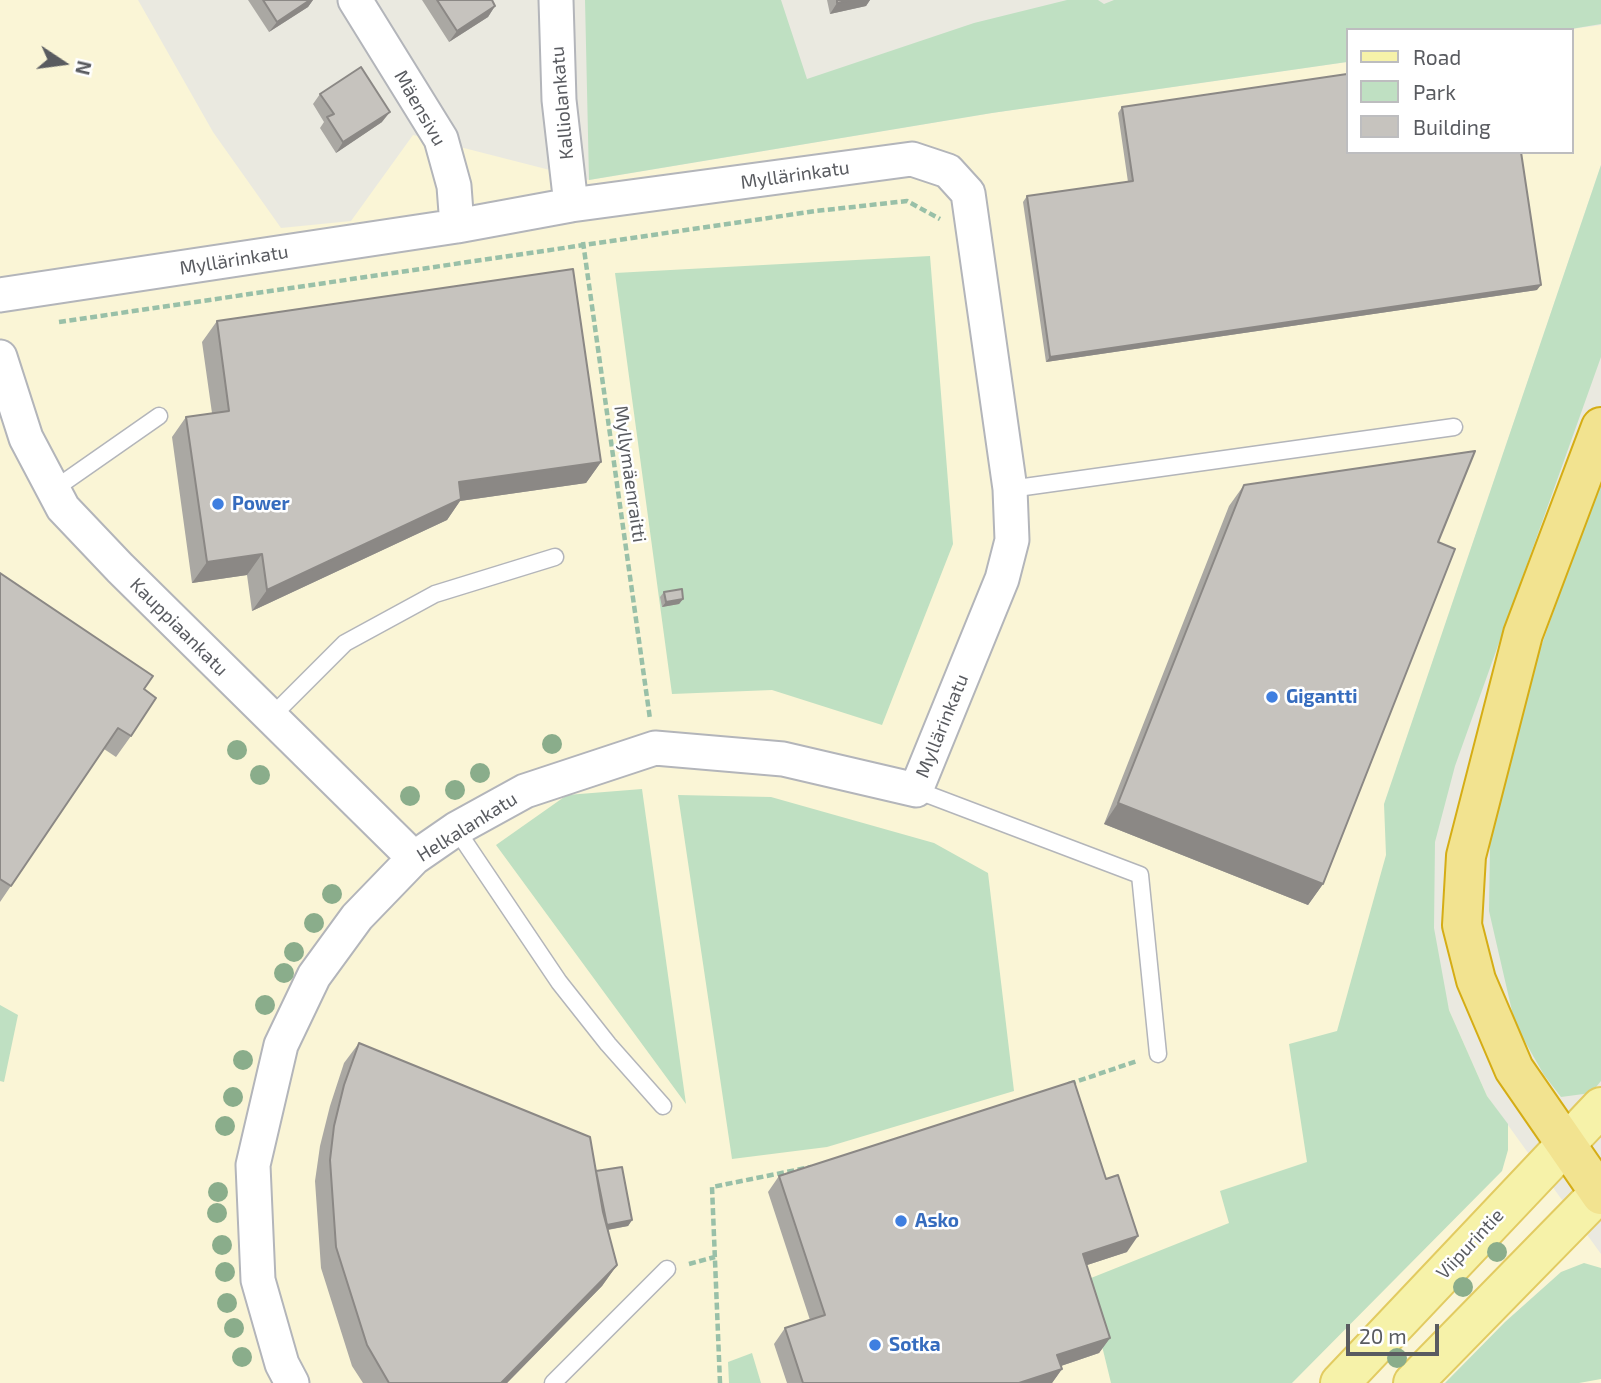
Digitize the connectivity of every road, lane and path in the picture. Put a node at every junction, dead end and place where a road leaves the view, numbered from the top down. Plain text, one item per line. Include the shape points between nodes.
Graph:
1 (355, 0) edge
2 (556, 0) edge
3 (572, 205) junction
4 (945, 222) dead end
5 (457, 226) junction
6 (584, 244) junction
7 (0, 295) edge
8 (54, 322) dead end
9 (0, 357) edge
10 (159, 416) dead end
11 (1454, 427) dead end
12 (1601, 427) edge
13 (1010, 489) junction
14 (53, 490) junction
15 (555, 557) dead end
16 (270, 718) junction
17 (654, 748) junction
18 (916, 790) junction
19 (457, 829) junction
20 (414, 858) junction
21 (1158, 1054) joint
22 (1066, 1085) edge
23 (663, 1106) dead end
24 (1601, 1107) edge
25 (1565, 1143) junction
26 (816, 1166) edge
27 (1600, 1193) edge
28 (667, 1269) dead end
29 (292, 1383) edge
30 (553, 1383) edge
31 (720, 1383) edge
32 (1340, 1383) edge
33 (1413, 1383) edge

1 - 5 street, Mäensivu via 441,139 454,186
2 - 3 street, Kalliolankatu via 559,100
3 - 5 street, Myllärinkatu
3 - 6 path, Myllymäenraitti
3 - 13 street, Myllärinkatu via 912,159 948,171 968,193
4 - 6 path via 907,201
5 - 7 street, Myllärinkatu
6 - 8 path
6 - 17 path, Myllymäenraitti
9 - 14 street, Kauppiaankatu via 26,438
10 - 14 lane
11 - 13 lane
12 - 25 highway via 1522,634 1466,856 1462,925 1476,981 1514,1069
13 - 18 street, Myllärinkatu via 1012,540 1002,579
14 - 16 street, Kauppiaankatu via 63,508 120,568
15 - 16 lane via 435,594 345,643
16 - 20 street, Kauppiaankatu
17 - 18 street, Helkalankatu via 783,759
17 - 19 street, Helkalankatu via 525,791
18 - 21 lane via 1140,875
19 - 20 street, Helkalankatu
19 - 23 lane via 559,982
20 - 29 street, Helkalankatu via 357,917 314,976 281,1045 253,1166 258,1280 282,1364
21 - 22 path
24 - 25 main road, Viipurintie
25 - 27 highway
25 - 32 main road, Viipurintie
26 - 31 path via 712,1187
27 - 33 main road
28 - 30 lane

